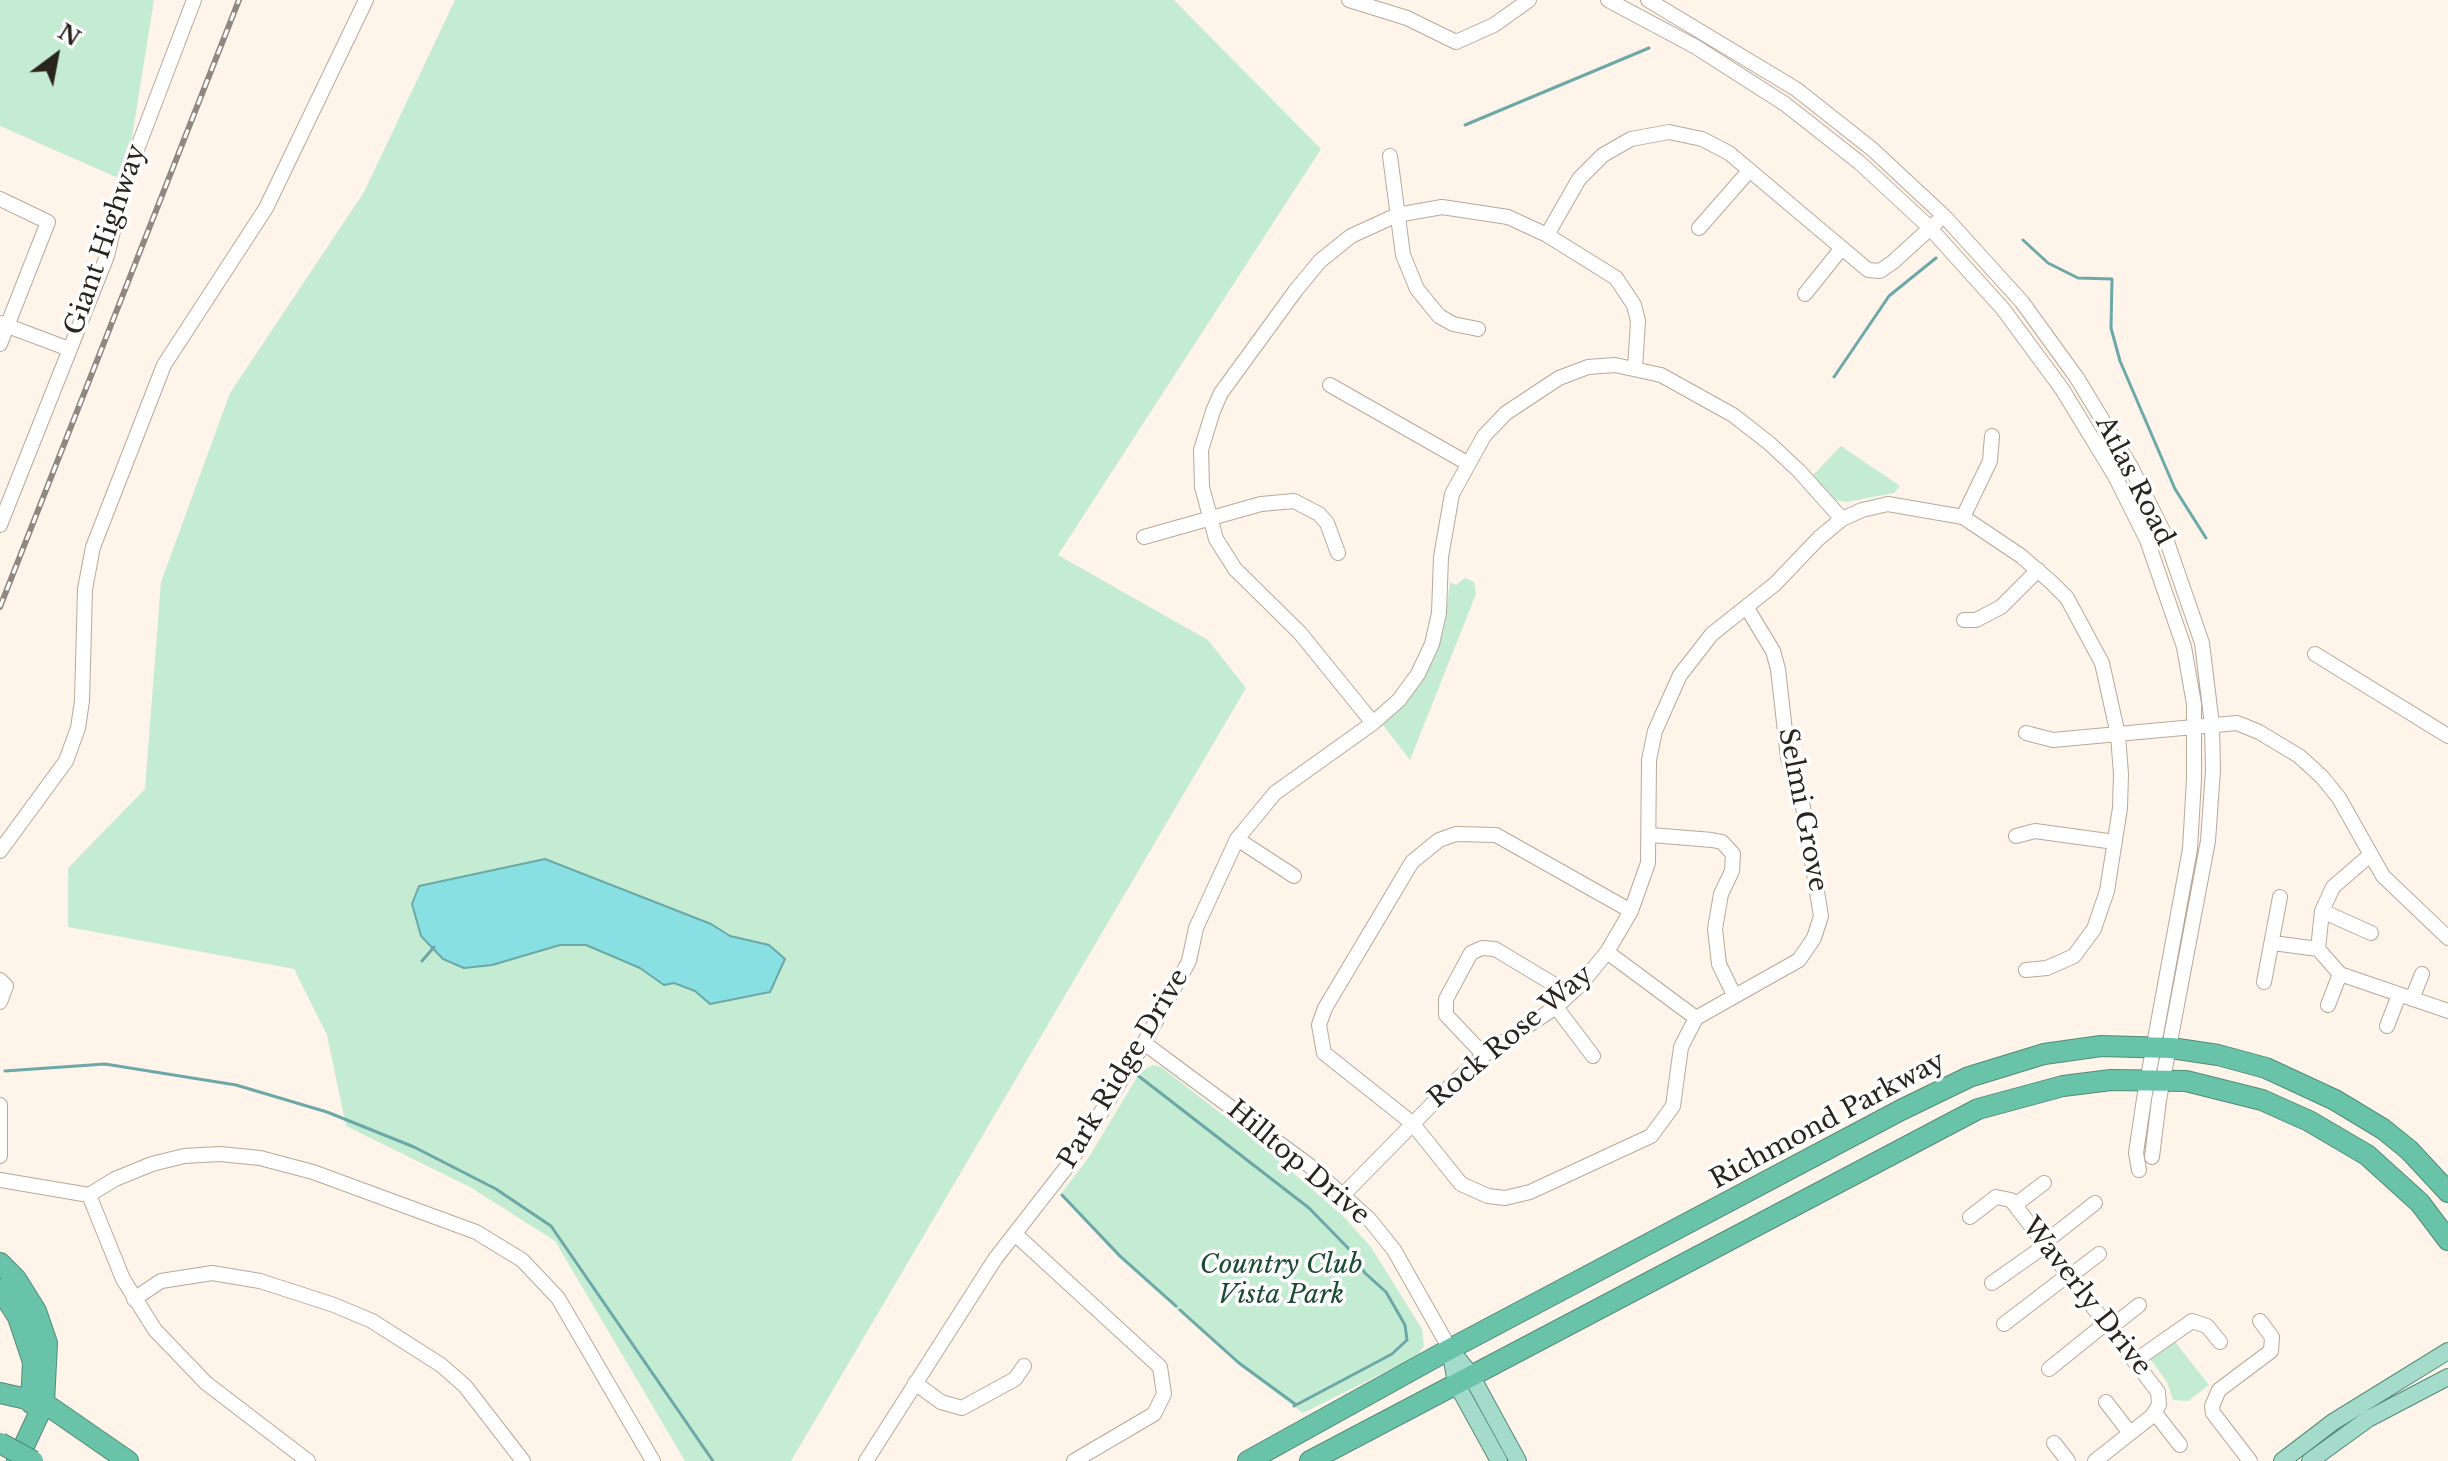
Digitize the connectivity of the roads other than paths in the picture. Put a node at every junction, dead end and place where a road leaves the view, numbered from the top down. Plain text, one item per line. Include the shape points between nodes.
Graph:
1 (194, 0) edge
2 (366, 0) edge
3 (1349, 0) edge
4 (1529, 0) edge
5 (1608, 0) edge
6 (1648, 0) edge
7 (1378, 3) edge
8 (1390, 156) dead end
9 (1749, 171) junction
10 (0, 199) edge
11 (1397, 215) junction
12 (1945, 217) junction
13 (1929, 227) junction
14 (1699, 228) dead end
15 (1547, 235) junction
16 (1841, 249) junction
17 (1805, 294) dead end
18 (4, 325) edge
19 (1478, 329) dead end
20 (0, 344) edge
21 (69, 349) junction
22 (1635, 368) junction
23 (1330, 385) dead end
24 (1992, 436) dead end
25 (1467, 463) junction
26 (1963, 517) junction
27 (1209, 519) junction
28 (1842, 519) junction
29 (0, 525) edge
30 (1144, 537) dead end
31 (1338, 553) dead end
32 (2038, 570) junction
33 (1747, 608) junction
34 (1964, 620) dead end
35 (2315, 654) dead end
36 (1373, 723) junction
37 (2212, 725) junction
38 (2194, 726) junction
39 (2026, 733) dead end
40 (2118, 735) junction
41 (2448, 736) edge
42 (1651, 835) junction
43 (2016, 836) dead end
44 (1237, 839) junction
45 (2115, 842) junction
46 (0, 851) edge
47 (2369, 856) junction
48 (1294, 876) dead end
49 (2280, 897) dead end
50 (1631, 911) junction
51 (2322, 911) junction
52 (2371, 933) dead end
53 (2448, 938) edge
54 (2273, 943) junction
55 (2318, 949) junction
56 (1607, 952) junction
57 (2026, 970) dead end
58 (2340, 974) junction
59 (2422, 974) dead end
60 (0, 980) edge
61 (2264, 982) dead end
62 (1570, 994) junction
63 (1734, 995) junction
64 (2406, 997) junction
65 (0, 1002) edge
66 (2328, 1005) dead end
67 (1556, 1007) junction
68 (2448, 1011) edge
69 (1696, 1018) junction
70 (2387, 1026) dead end
71 (1144, 1043) junction
72 (2163, 1047) junction
73 (1484, 1055) junction
74 (1593, 1056) dead end
75 (2156, 1081) junction
76 (2186, 1081) junction
77 (0, 1105) edge
78 (1412, 1123) junction
79 (2141, 1123) junction
80 (0, 1156) edge
81 (2152, 1157) junction
82 (2139, 1170) dead end
83 (0, 1183) edge
84 (2044, 1183) dead end
85 (2448, 1192) edge
86 (1344, 1194) junction
87 (89, 1195) junction
88 (0, 1198) edge
89 (2013, 1203) junction
90 (2095, 1203) dead end
91 (1970, 1217) dead end
92 (1015, 1234) junction
93 (2448, 1240) edge
94 (2045, 1244) junction
95 (2099, 1254) dead end
96 (0, 1263) edge
97 (2069, 1276) junction
98 (1992, 1283) dead end
99 (0, 1289) edge
100 (134, 1299) junction
101 (2139, 1305) dead end
102 (2260, 1321) dead end
103 (2004, 1324) dead end
104 (2108, 1326) junction
105 (2220, 1342) dead end
106 (29, 1346) junction
107 (1450, 1349) junction
108 (2448, 1351) edge
109 (2135, 1361) junction
110 (1024, 1366) dead end
111 (2049, 1369) dead end
112 (2448, 1377) edge
113 (1464, 1379) junction
114 (915, 1383) junction
115 (0, 1386) edge
116 (0, 1393) edge
117 (38, 1402) junction
118 (2106, 1402) dead end
119 (2155, 1413) junction
120 (2130, 1433) junction
121 (0, 1443) edge
122 (2054, 1443) dead end
123 (2180, 1445) dead end
124 (2104, 1458) edge
125 (5, 1461) edge
126 (17, 1461) edge
127 (33, 1461) edge
128 (128, 1461) edge
129 (308, 1461) edge
130 (523, 1461) edge
131 (653, 1461) edge
132 (866, 1461) edge
133 (1074, 1461) edge
134 (1248, 1461) edge
135 (1310, 1461) edge
136 (1499, 1461) edge
137 (1518, 1461) edge
138 (2068, 1461) edge
139 (2250, 1461) edge
140 (2282, 1461) edge
141 (2310, 1461) edge

1 - 21 street, Giant Highway via 125,181 107,256
2 - 46 street via 266,208 164,365 93,547 85,589 78,728 66,761
3 - 7 street
4 - 7 street via 1494,25 1456,42
5 - 13 street, Atlas Road via 1696,47 1785,104
6 - 12 street, Atlas Road via 1796,89 1872,149
8 - 11 street
9 - 14 street
9 - 15 street via 1718,146 1687,134 1631,139 1589,167
9 - 16 street
10 - 18 street via 48,222
11 - 15 street via 1442,207 1474,210 1508,217
11 - 19 street via 1403,255 1417,289 1439,316
11 - 27 street via 1351,236 1320,261 1221,393 1201,450
12 - 13 street
12 - 37 street, Atlas Road via 2022,302 2084,388 2131,467 2186,591 2202,643
13 - 16 street via 1880,271 1868,270
13 - 38 street, Atlas Road via 2003,309 2062,389 2115,476 2147,540 2175,615
15 - 22 street via 1603,268 1625,289 1638,321
16 - 17 street
18 - 20 street
18 - 21 street
21 - 29 street, Giant Highway
22 - 25 street, Park Ridge Drive via 1588,367 1559,378 1506,413
22 - 28 street, Park Ridge Drive via 1685,385 1733,415 1799,471
23 - 25 street
24 - 26 street via 1990,461
25 - 36 street, Park Ridge Drive via 1445,525 1432,644 1399,700
26 - 28 street, Rock Rose Way via 1888,504
26 - 32 street, Rock Rose Way
27 - 30 street
27 - 31 street via 1294,501 1327,523
27 - 36 street via 1235,569 1293,626
28 - 33 street, Rock Rose Way
32 - 34 street via 2001,607
32 - 40 street, Rock Rose Way via 2067,598 2090,637 2108,683
33 - 42 street, Rock Rose Way via 1695,653 1667,701 1649,760
33 - 63 street, Selmi Grove via 1778,669 1788,758 1803,807 1821,916 1799,960
35 - 41 street
36 - 44 street, Park Ridge Drive via 1275,793
37 - 38 street
37 - 47 street via 2237,723 2299,756 2339,798
37 - 72 street, Atlas Road via 2209,834
38 - 40 street
38 - 72 street, Atlas Road via 2190,849
39 - 40 street via 2053,740
40 - 45 street, Rock Rose Way via 2121,793
42 - 50 street, Rock Rose Way via 1648,863
42 - 63 street via 1722,842 1733,854 1715,929 1719,964
43 - 45 street via 2035,831
44 - 48 street
44 - 71 street, Park Ridge Drive via 1196,928 1189,961
45 - 57 street, Rock Rose Way via 2107,891 2086,944 2058,965
47 - 51 street via 2333,887
47 - 53 street
49 - 54 street
50 - 56 street, Rock Rose Way
50 - 78 street via 1496,835 1456,834 1425,849 1412,862 1319,1025 1324,1053
51 - 52 street
51 - 55 street
54 - 55 street
54 - 61 street
55 - 58 street
56 - 62 street, Rock Rose Way
56 - 69 street
58 - 64 street
58 - 66 street
59 - 64 street
60 - 65 street via 6,986
62 - 67 street, Rock Rose Way
62 - 73 street via 1495,949 1471,953 1446,999 1446,1015
63 - 69 street, Selmi Grove
64 - 68 street
64 - 70 street
67 - 73 street, Rock Rose Way
67 - 74 street
69 - 78 street via 1681,1047 1673,1106 1651,1136 1530,1192 1505,1198 1461,1184
71 - 86 street, Hilltop Drive
71 - 92 street, Park Ridge Drive via 1069,1164
72 - 75 street, Atlas Road
72 - 85 highway, Richmond Parkway via 2246,1062 2322,1093 2383,1129
72 - 107 highway, Richmond Parkway via 2054,1052 1969,1077
73 - 78 street, Rock Rose Way
75 - 76 highway
75 - 79 street, Atlas Road
75 - 81 street, Atlas Road
75 - 113 highway via 2063,1086 1978,1109
76 - 81 street via 2166,1100
76 - 93 highway via 2262,1100 2345,1142 2420,1203
77 - 80 street
78 - 86 street, Rock Rose Way
79 - 81 street, Atlas Road via 2146,1130 2143,1156 2150,1164
79 - 82 street, Atlas Road
83 - 87 street
83 - 88 street
84 - 89 street
86 - 107 street, Hilltop Drive via 1394,1250
87 - 100 street
87 - 131 street via 152,1164 220,1154 313,1172 476,1232 522,1260 558,1298
89 - 91 street via 1996,1197
89 - 94 street, Waverly Drive
90 - 94 street
92 - 114 street, Park Ridge Drive
92 - 133 street via 1160,1367 1164,1394 1154,1414
94 - 97 street, Waverly Drive
94 - 98 street
95 - 97 street
96 - 117 highway via 27,1294 43,1329 48,1374
97 - 103 street
97 - 104 street, Waverly Drive
99 - 106 highway
100 - 129 street via 155,1330 206,1383
100 - 130 street via 161,1281 212,1273 260,1281 334,1305 385,1328 441,1365 465,1386
101 - 104 street
102 - 139 street via 2272,1337 2271,1351 2219,1390 2212,1406
104 - 109 street, Waverly Drive
104 - 111 street
105 - 109 street via 2204,1323 2192,1321
106 - 115 highway via 20,1377
106 - 117 highway
107 - 113 main road, Hilltop Drive
107 - 134 highway, Richmond Parkway
108 - 140 main road via 2333,1422
109 - 119 street, Waverly Drive via 2158,1392
110 - 114 street via 1015,1379 962,1408 941,1402
112 - 141 main road via 2368,1419
113 - 135 highway
113 - 136 main road, Hilltop Drive
113 - 137 main road, Hilltop Drive
114 - 132 street, Park Ridge Drive
116 - 117 highway
117 - 125 highway
117 - 126 highway
117 - 128 highway
118 - 120 street
119 - 120 street, Waverly Drive
119 - 123 street
120 - 124 street, Waverly Drive
121 - 127 highway, bridge
122 - 138 street

